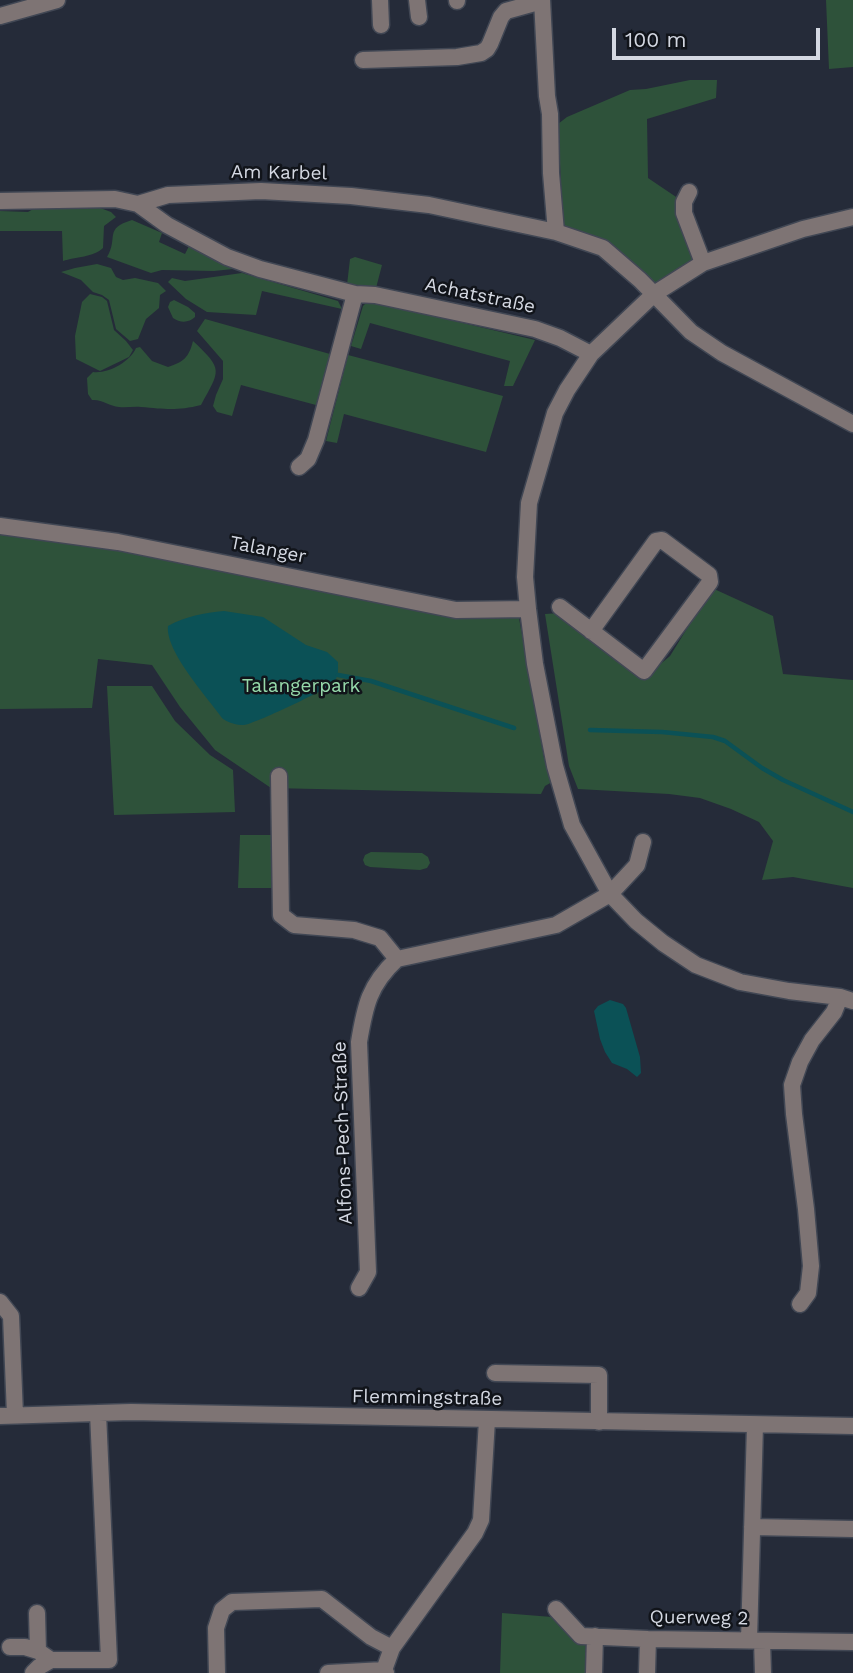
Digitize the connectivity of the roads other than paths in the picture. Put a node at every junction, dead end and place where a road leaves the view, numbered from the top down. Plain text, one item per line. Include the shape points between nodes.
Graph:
1 (57, 0) edge
2 (380, 0) edge
3 (417, 0) edge
4 (542, 0) edge
5 (0, 16) edge
6 (419, 17) dead end
7 (381, 25) dead end
8 (363, 60) dead end
9 (689, 192) dead end
10 (0, 201) edge
11 (138, 204) junction
12 (853, 217) edge
13 (556, 232) junction
14 (703, 263) junction
15 (654, 293) junction
16 (355, 294) junction
17 (591, 354) junction
18 (853, 424) edge
19 (299, 467) dead end
20 (0, 526) edge
21 (559, 607) dead end
22 (528, 609) junction
23 (591, 631) junction
24 (279, 776) dead end
25 (643, 842) dead end
26 (610, 894) junction
27 (397, 959) junction
28 (846, 999) edge
29 (359, 1288) dead end
30 (0, 1301) edge
31 (800, 1304) dead end
32 (495, 1373) dead end
33 (99, 1413) junction
34 (8, 1416) edge
35 (487, 1420) junction
36 (599, 1422) junction
37 (755, 1425) junction
38 (853, 1426) edge
39 (752, 1527) junction
40 (853, 1529) edge
41 (556, 1609) dead end
42 (37, 1613) dead end
43 (595, 1636) junction
44 (648, 1639) junction
45 (756, 1640) junction
46 (853, 1642) edge
47 (4, 1647) edge
48 (392, 1648) junction
49 (45, 1655) junction
50 (385, 1672) edge
51 (33, 1673) edge
52 (217, 1673) edge
53 (328, 1673) edge
54 (594, 1673) edge
55 (647, 1673) edge
56 (763, 1673) edge

1 - 5 street
2 - 7 street
3 - 6 street
4 - 8 street via 506,11 481,53
4 - 13 street
9 - 14 street via 684,213
10 - 11 street, Am Karbel via 115,199
11 - 13 street, Am Karbel via 180,194 261,191 351,196 429,205
11 - 16 street, Achatstraße via 228,257
12 - 14 street
13 - 15 street, Am Karbel via 603,248
14 - 15 street
15 - 17 street
15 - 18 street, Am Karbel via 691,332 722,353
16 - 17 street, Achatstraße via 535,329
16 - 19 street via 316,440
17 - 22 street via 555,414 528,503
20 - 22 street, Talanger via 118,542 456,610
21 - 23 street
22 - 26 street via 552,753 565,801 572,825
23 - 23 street via 644,671 710,582 709,575 662,540 656,541
24 - 27 street via 281,915 294,925 354,930 380,938
25 - 26 street via 637,865
26 - 27 street via 556,925
26 - 28 street via 636,922 696,965 740,982
27 - 29 street, Alfons-Pech-Straße via 370,993 359,1042 368,1272
28 - 31 street via 812,1040 792,1085 811,1266 808,1293
30 - 34 street via 11,1316
32 - 36 street via 599,1375
33 - 34 street, Flemmingstraße
33 - 35 street, Flemmingstraße
33 - 49 street via 109,1660
35 - 36 street, Flemmingstraße
35 - 48 street via 481,1520
36 - 37 street, Flemmingstraße
37 - 38 street, Flemmingstraße
37 - 39 street
39 - 40 street
39 - 45 street
41 - 43 street, Querweg 2 via 581,1636
42 - 49 street
43 - 44 street, Querweg 2
43 - 54 street
44 - 45 street, Querweg 2
44 - 55 street
45 - 46 street, Querweg 2
45 - 56 street
47 - 49 street via 25,1647
48 - 50 street
48 - 52 street via 322,1599 232,1602 222,1609 216,1628
49 - 51 street
50 - 53 street

